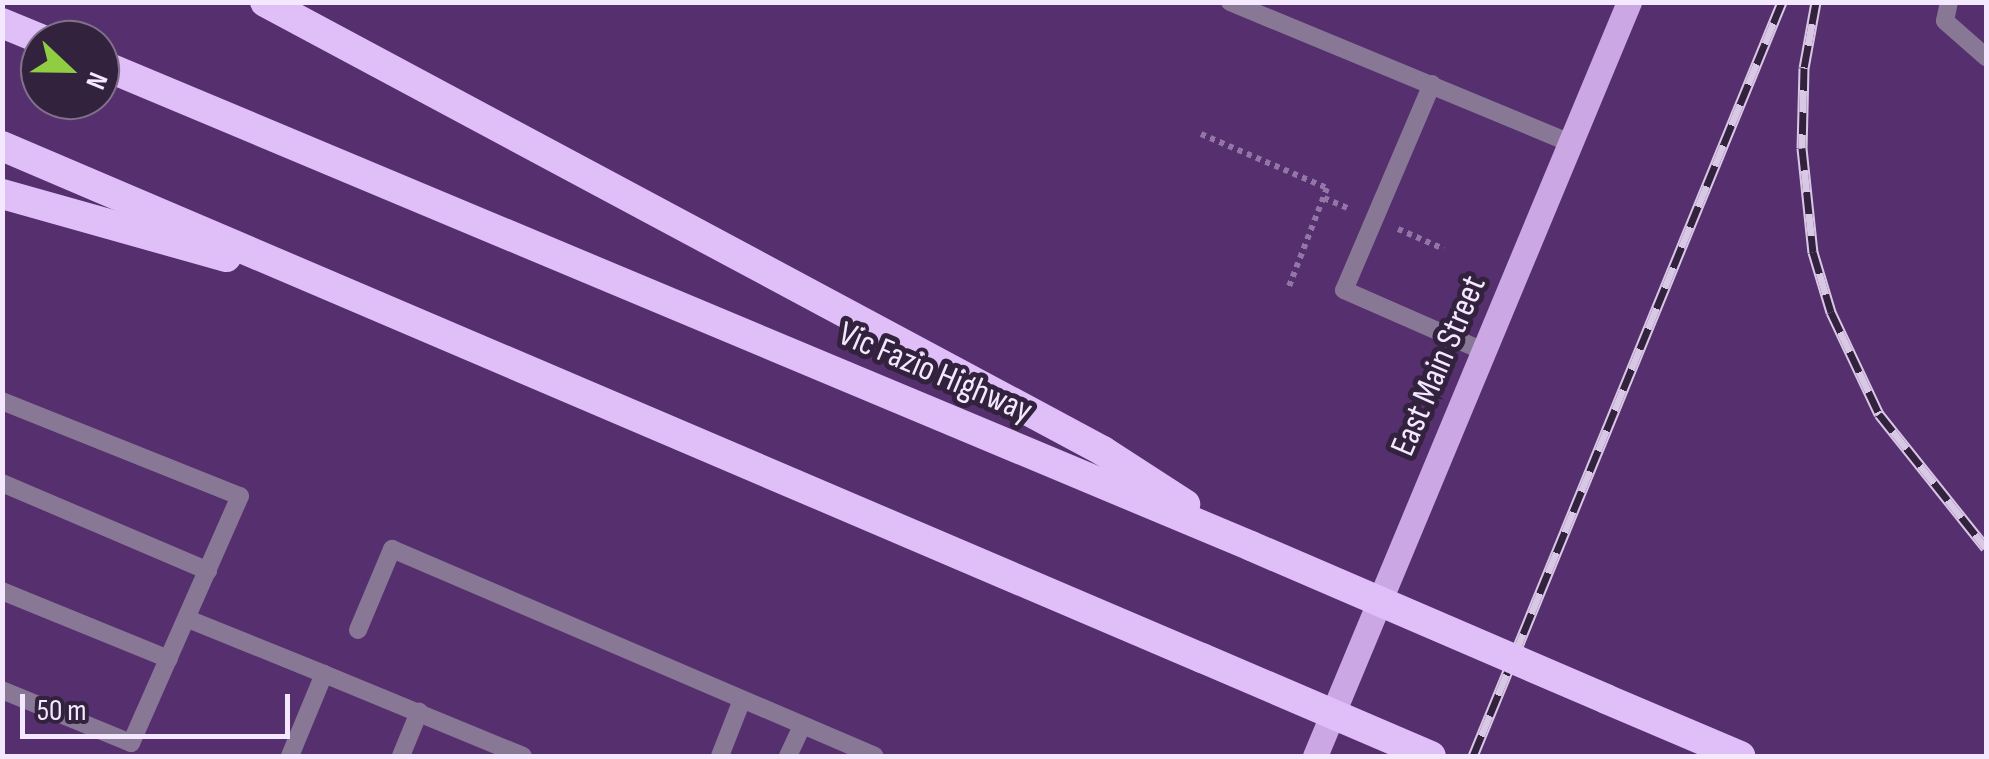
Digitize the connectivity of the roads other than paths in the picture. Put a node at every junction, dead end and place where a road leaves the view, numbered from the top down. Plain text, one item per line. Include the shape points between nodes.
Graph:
1 (265, 2) edge
2 (1230, 2) edge
3 (1629, 2) edge
4 (1949, 2) edge
5 (1986, 57) edge
6 (120, 72) edge
7 (1432, 84) junction
8 (1570, 143) junction
9 (2, 146) edge
10 (2, 194) edge
11 (354, 294) junction
12 (1483, 351) junction
13 (2, 401) edge
14 (2, 484) edge
15 (1250, 546) junction
16 (208, 571) junction
17 (2, 591) edge
18 (188, 619) junction
19 (358, 630) dead end
20 (170, 659) junction
21 (324, 674) junction
22 (2, 690) edge
23 (742, 700) junction
24 (419, 712) junction
25 (802, 726) junction
26 (290, 756) edge
27 (401, 756) edge
28 (523, 756) edge
29 (720, 756) edge
30 (788, 756) edge
31 (875, 756) edge
32 (1315, 756) edge
33 (1431, 756) edge
34 (1740, 756) edge

1 - 15 highway via 1104,451
2 - 7 lane
3 - 8 main road, East Main Street
4 - 5 lane via 1945,21
6 - 15 highway, Vic Fazio Highway
7 - 8 lane
7 - 12 lane via 1344,290
8 - 12 main road, East Main Street
9 - 11 highway
10 - 11 highway
11 - 33 highway, bridge
12 - 32 main road, East Main Street
13 - 16 lane via 240,496
14 - 16 lane
15 - 34 highway, Vic Fazio Highway, bridge
16 - 18 lane
17 - 20 lane
18 - 20 lane
18 - 21 lane
19 - 23 lane via 392,549
20 - 22 lane via 131,743
21 - 24 lane
21 - 26 lane
23 - 25 lane
23 - 29 lane
24 - 27 lane
24 - 28 lane
25 - 30 lane
25 - 31 lane

